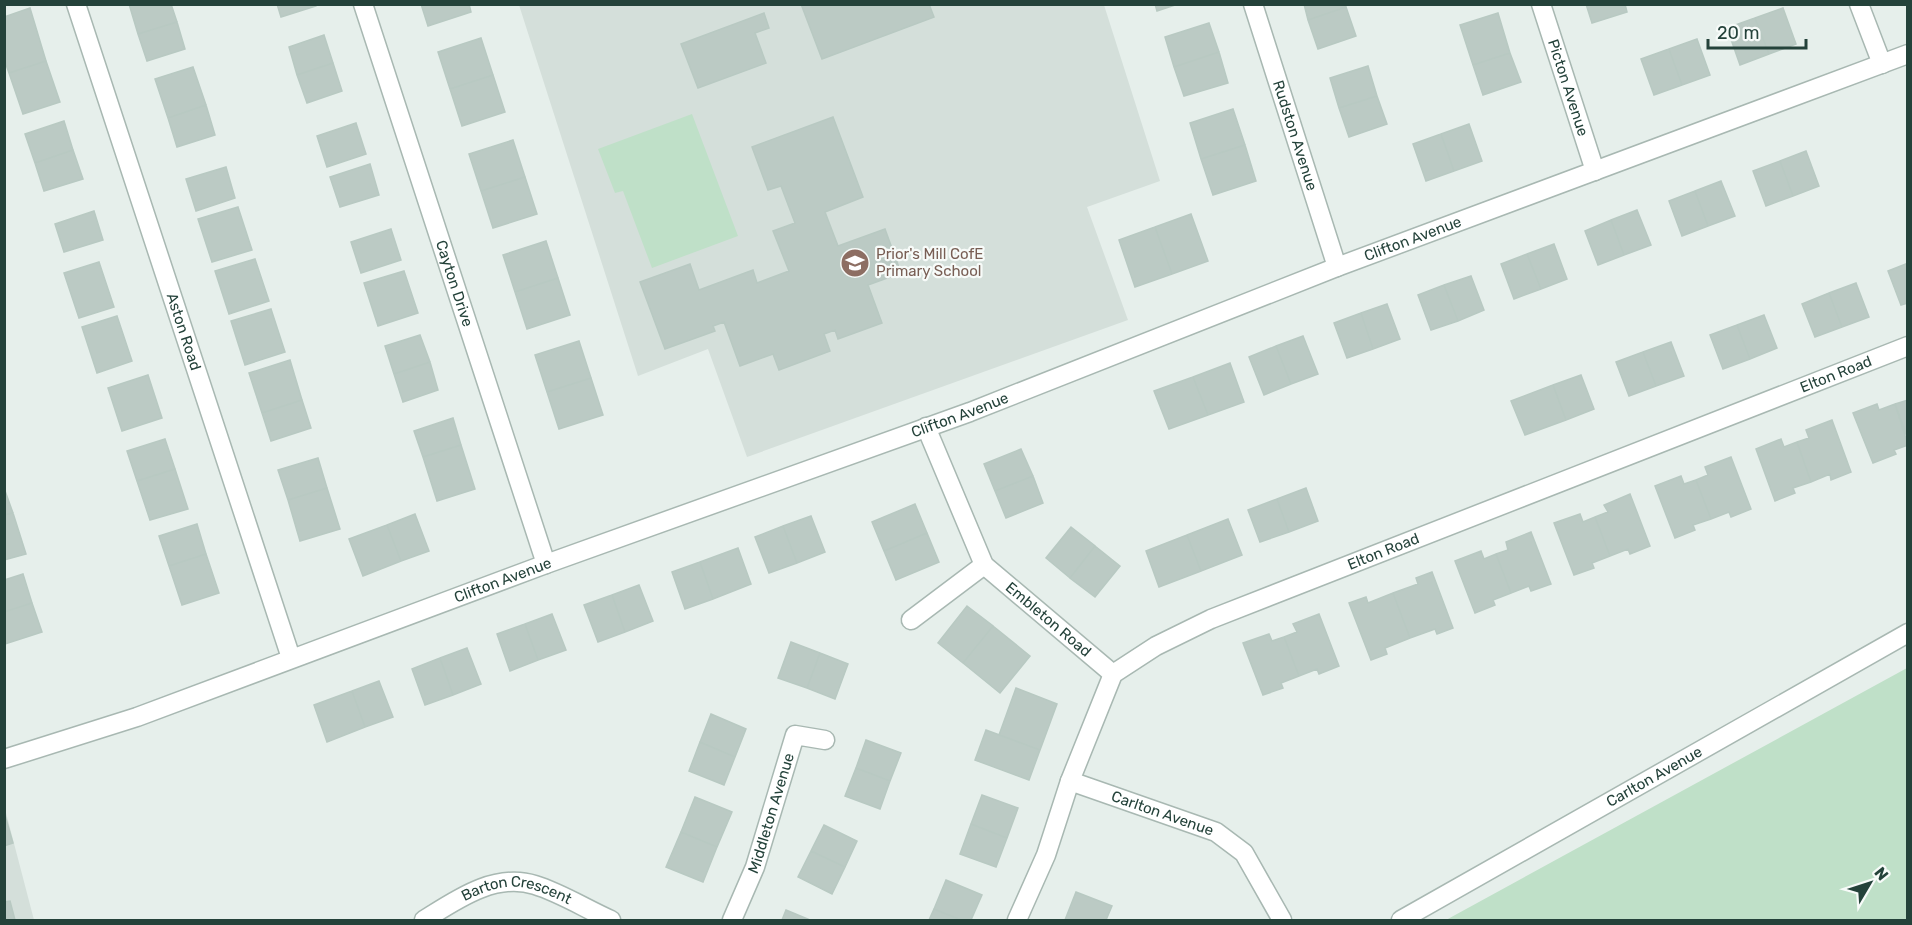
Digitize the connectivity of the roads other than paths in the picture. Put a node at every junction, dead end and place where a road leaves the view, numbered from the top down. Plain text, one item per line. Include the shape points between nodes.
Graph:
1 (76, 4) edge
2 (363, 4) edge
3 (1253, 4) edge
4 (1541, 4) edge
5 (1859, 4) edge
6 (1908, 54) edge
7 (1882, 64) junction
8 (1595, 171) junction
9 (1337, 267) junction
10 (1908, 346) edge
11 (926, 427) junction
12 (546, 564) junction
13 (984, 565) junction
14 (911, 620) dead end
15 (1908, 633) edge
16 (291, 658) junction
17 (1113, 674) junction
18 (825, 740) dead end
19 (4, 759) edge
20 (1070, 781) junction
21 (424, 921) edge
22 (611, 921) edge
23 (732, 921) edge
24 (1017, 921) edge
25 (1282, 921) edge
26 (1401, 921) edge

1 - 16 street, Aston Road
2 - 12 street, Cayton Drive
3 - 9 street, Rudston Avenue
4 - 8 street, Picton Avenue
5 - 7 street
6 - 7 street, Clifton Avenue
7 - 8 street, Clifton Avenue
8 - 9 street, Clifton Avenue
9 - 11 street, Clifton Avenue
10 - 17 street, Elton Road via 1211,619 1156,646
11 - 12 street, Clifton Avenue
11 - 13 street, Embleton Road
12 - 16 street, Clifton Avenue
13 - 14 street
13 - 17 street, Embleton Road
15 - 26 street, Carlton Avenue
16 - 19 street, Clifton Avenue via 137,717
17 - 20 street
18 - 23 street, Middleton Avenue via 795,735 755,867
20 - 24 street via 1046,855
20 - 25 street, Carlton Avenue via 1216,832 1244,852
21 - 22 street, Barton Crescent via 476,890 514,883 534,884

